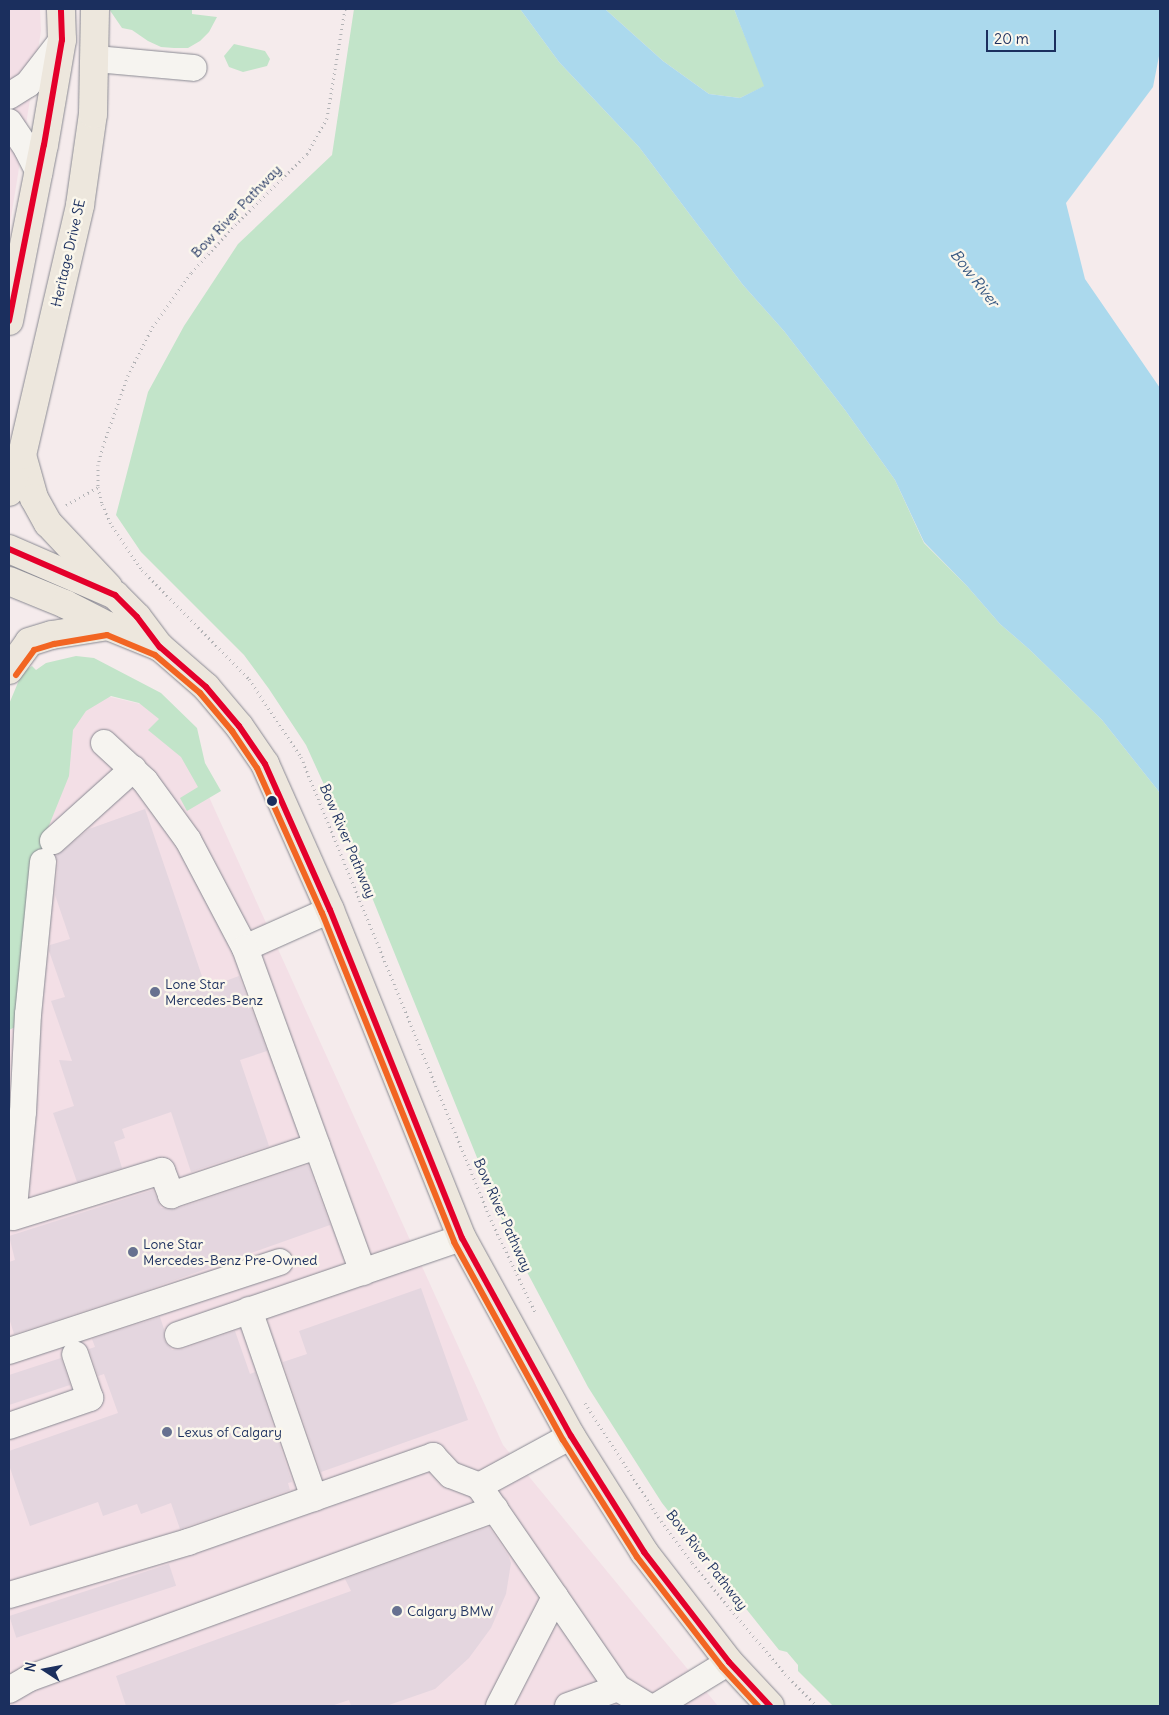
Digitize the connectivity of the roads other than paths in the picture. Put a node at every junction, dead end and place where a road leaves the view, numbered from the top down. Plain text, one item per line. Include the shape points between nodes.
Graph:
1 (62, 9) edge
2 (94, 9) edge
3 (62, 40) junction
4 (96, 59) junction
5 (194, 68) dead end
6 (9, 96) edge
7 (9, 122) edge
8 (39, 173) junction
9 (9, 321) edge
10 (22, 455) junction
11 (9, 492) edge
12 (9, 549) edge
13 (9, 581) edge
14 (115, 595) junction
15 (108, 626) junction
16 (160, 647) junction
17 (9, 670) edge
18 (104, 743) dead end
19 (133, 769) junction
20 (330, 910) junction
21 (245, 948) junction
22 (317, 1146) junction
23 (11, 1220) edge
24 (462, 1238) junction
25 (280, 1262) dead end
26 (363, 1272) junction
27 (250, 1310) junction
28 (178, 1335) dead end
29 (9, 1351) edge
30 (75, 1354) dead end
31 (9, 1426) edge
32 (571, 1436) junction
33 (479, 1486) junction
34 (314, 1498) junction
35 (495, 1510) junction
36 (9, 1595) edge
37 (555, 1597) junction
38 (729, 1662) junction
39 (618, 1688) junction
40 (9, 1690) edge
41 (9, 1697) edge
42 (22, 1706) edge
43 (499, 1706) edge
44 (568, 1706) edge
45 (648, 1706) edge
46 (657, 1706) edge
47 (770, 1706) edge

1 - 3 main road
2 - 4 main road, Heritage Drive SE
3 - 6 lane via 28,84
3 - 8 main road
4 - 5 lane
4 - 10 main road, Heritage Drive SE via 93,114 80,205
7 - 8 lane
8 - 9 main road
10 - 11 main road, Heritage Drive SE
10 - 14 main road via 34,498 48,522
12 - 14 main road
13 - 15 main road
14 - 16 main road
15 - 16 main road
15 - 17 main road via 29,642
16 - 20 main road via 206,687 265,764
18 - 19 lane
19 - 21 lane via 188,840
19 - 23 lane via 48,851 28,1014 23,1112
20 - 21 lane
20 - 24 main road
21 - 22 lane
22 - 23 lane via 171,1196 162,1171
22 - 26 lane
24 - 26 lane
24 - 32 main road
25 - 29 lane
26 - 27 lane
27 - 28 lane
27 - 34 lane
30 - 31 lane via 90,1398
32 - 33 lane
32 - 38 main road via 644,1552
33 - 34 lane via 451,1475 433,1456
33 - 35 lane
34 - 36 lane via 188,1542
35 - 37 lane
35 - 40 lane via 30,1678
37 - 39 lane
37 - 43 lane
38 - 46 lane
38 - 47 main road
39 - 44 lane
39 - 45 lane
41 - 42 lane

